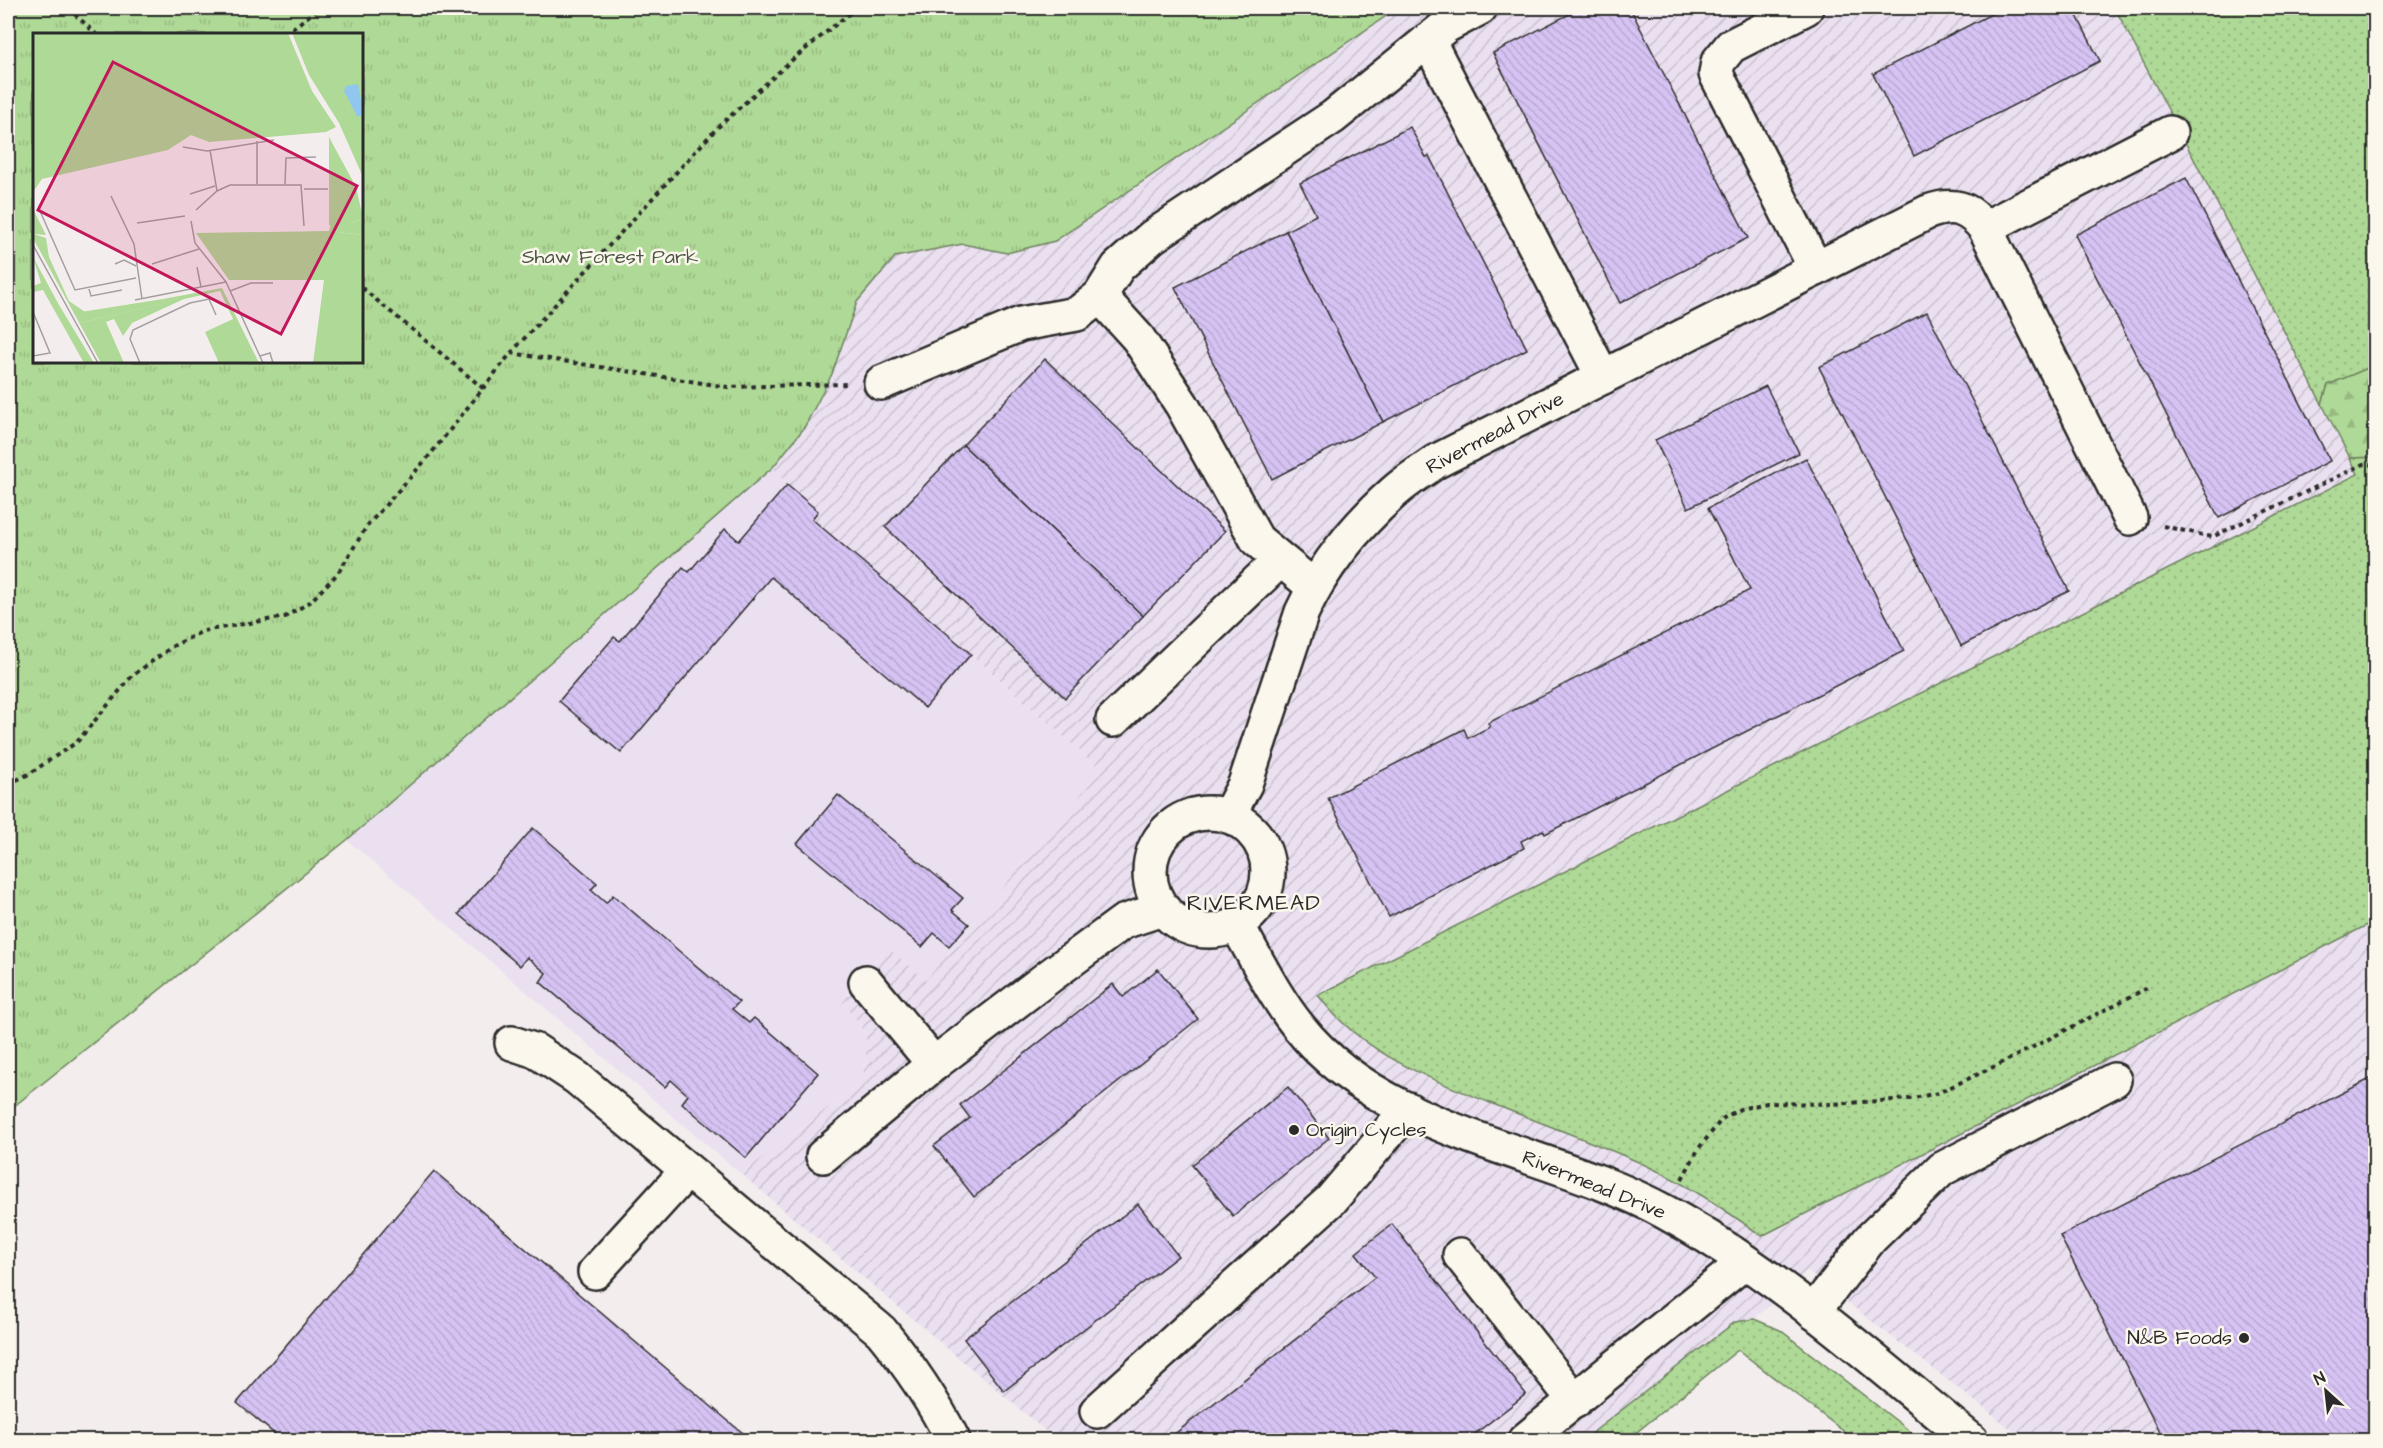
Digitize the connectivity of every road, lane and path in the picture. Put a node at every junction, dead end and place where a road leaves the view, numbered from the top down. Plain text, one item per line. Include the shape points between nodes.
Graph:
1 (68, 8) edge
2 (319, 8) edge
3 (856, 8) edge
4 (1480, 8) edge
5 (1806, 8) edge
6 (95, 33) edge
7 (286, 33) edge
8 (1428, 40) junction
9 (2170, 133) dead end
10 (1984, 228) junction
11 (1816, 269) junction
12 (363, 289) edge
13 (1100, 296) junction
14 (511, 353) junction
15 (1603, 378) junction
16 (881, 383) joint
17 (484, 388) junction
18 (2376, 465) edge
19 (2130, 518) joint
20 (1280, 560) junction
21 (1314, 587) junction
22 (1113, 720) dead end
23 (8, 784) edge
24 (1229, 815) junction
25 (1162, 909) junction
26 (1237, 925) junction
27 (866, 982) dead end
28 (2148, 988) dead end
29 (512, 1043) dead end
30 (934, 1064) junction
31 (2114, 1080) dead end
32 (1408, 1109) junction
33 (824, 1156) dead end
34 (687, 1171) junction
35 (1664, 1212) junction
36 (1460, 1255) dead end
37 (1745, 1262) junction
38 (595, 1272) dead end
39 (1814, 1312) junction
40 (1575, 1401) junction
41 (1097, 1411) dead end
42 (953, 1440) edge
43 (1525, 1440) edge
44 (1971, 1440) edge

1 - 6 path
2 - 7 path
3 - 14 path via 716,129
4 - 8 street
5 - 11 street via 1731,46 1718,62 1716,74
8 - 13 street via 1333,117 1152,237 1119,267
8 - 15 street
9 - 10 street
10 - 11 street, Rivermead Drive via 1974,215 1943,207
10 - 19 street
11 - 15 street, Rivermead Drive
12 - 17 path
13 - 16 street via 1077,314 1021,324
13 - 20 street via 1138,338 1182,405 1257,540
14 - 16 path via 728,387
14 - 17 path
15 - 21 street, Rivermead Drive via 1435,462 1394,492 1344,545
17 - 23 path via 367,526 338,573 310,602 285,617 203,631 173,646 132,676 77,742
18 - 19 path via 2364,464 2212,537
20 - 21 street
20 - 22 street
21 - 24 street, Rivermead Drive via 1302,612 1245,783
24 - 25 street via 1192,815 1174,824 1159,840 1150,872 1152,891
24 - 26 street via 1255,834 1266,852 1269,873 1258,906
25 - 26 street via 1182,926 1202,931
25 - 30 street via 1122,922
26 - 32 street, Rivermead Drive via 1267,980 1300,1028 1351,1077
27 - 30 street
28 - 35 path via 1938,1093 1833,1104 1767,1103 1740,1109 1722,1119 1699,1148
29 - 34 street via 536,1051 577,1078
30 - 33 street
31 - 39 street via 1942,1169 1870,1239
32 - 35 street, Rivermead Drive
32 - 41 street via 1331,1200
34 - 38 street
34 - 42 street via 880,1331 913,1370
35 - 37 street, Rivermead Drive
36 - 40 street
37 - 39 street, Rivermead Drive
37 - 40 street
39 - 44 street, Rivermead Drive
40 - 43 street

